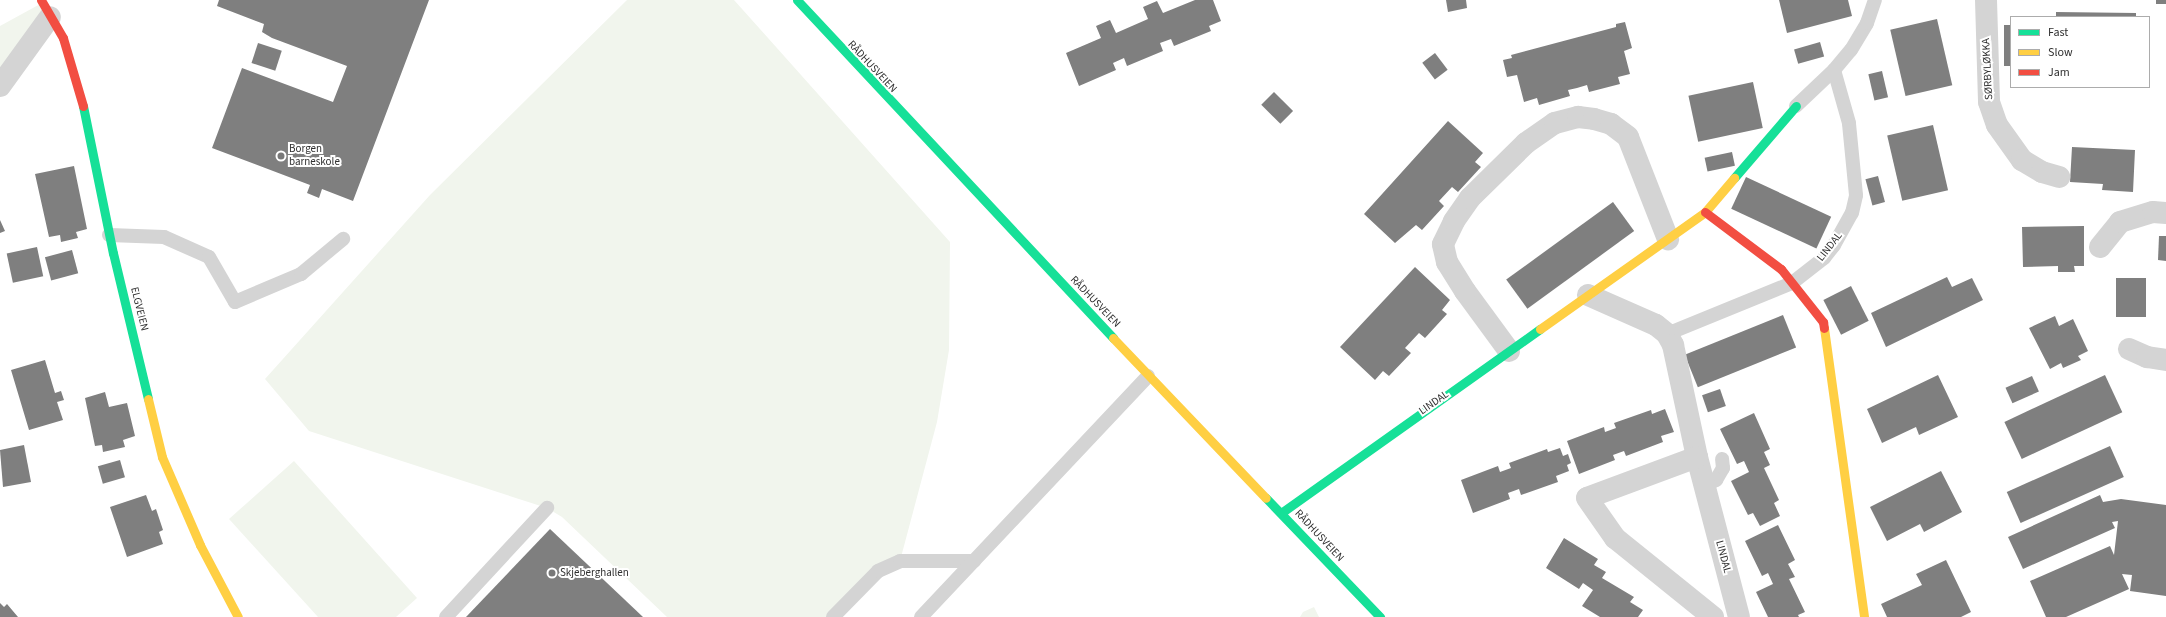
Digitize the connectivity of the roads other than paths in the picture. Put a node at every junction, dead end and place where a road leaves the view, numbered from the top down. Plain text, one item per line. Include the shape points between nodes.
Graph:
1 (796, 0) edge
2 (1875, 0) edge
3 (1986, 0) edge
4 (45, 9) edge
5 (1834, 70) junction
6 (0, 86) edge
7 (1796, 106) joint
8 (2059, 177) dead end
9 (1705, 212) junction
10 (2166, 212) edge
11 (109, 235) junction
12 (342, 239) dead end
13 (1668, 239) junction
14 (2100, 247) dead end
15 (1792, 283) junction
16 (1588, 295) junction
17 (1668, 334) junction
18 (2129, 349) dead end
19 (1509, 351) junction
20 (2166, 360) edge
21 (1148, 376) junction
22 (1697, 457) junction
23 (1722, 459) dead end
24 (1705, 486) junction
25 (547, 508) dead end
26 (1281, 513) junction
27 (974, 561) junction
28 (238, 617) edge
29 (446, 617) edge
30 (833, 617) edge
31 (921, 617) edge
32 (1380, 617) edge
33 (1713, 617) edge
34 (1739, 617) edge
35 (1864, 617) edge

1 - 21 street, RÅDHUSVEIEN
2 - 5 lane, LINDAL via 1867,24
3 - 8 street, SØRBYLØKKA via 1989,102 1997,125 2022,160 2042,172
4 - 6 street
4 - 11 street, ELGVEIEN via 63,38 86,117
5 - 7 lane, LINDAL
5 - 15 lane, LINDAL via 1849,123 1854,156 1854,204 1848,222 1824,258
7 - 9 street, LINDAL
9 - 13 street, LINDAL
9 - 15 street via 1781,269
10 - 14 street via 2153,212 2120,222
11 - 12 lane via 164,237 209,257 235,302 301,274
11 - 28 street, ELGVEIEN via 162,457 197,538
13 - 16 street, LINDAL
13 - 19 street via 1628,137 1611,124 1578,117 1555,123 1526,143 1470,198 1454,221 1443,244 1447,262
15 - 17 lane, LINDAL
15 - 35 street via 1823,322
16 - 17 street via 1656,325
16 - 19 street, LINDAL
17 - 22 street, LINDAL via 1673,345
18 - 20 street via 2148,357
19 - 26 street, LINDAL
21 - 26 street, RÅDHUSVEIEN
21 - 27 lane
22 - 24 street, LINDAL
22 - 33 street via 1587,498 1614,538
23 - 24 lane via 1723,468 1716,480
24 - 34 street, LINDAL
25 - 29 lane
26 - 32 street, RÅDHUSVEIEN
27 - 30 lane via 900,561 878,571
27 - 31 lane

